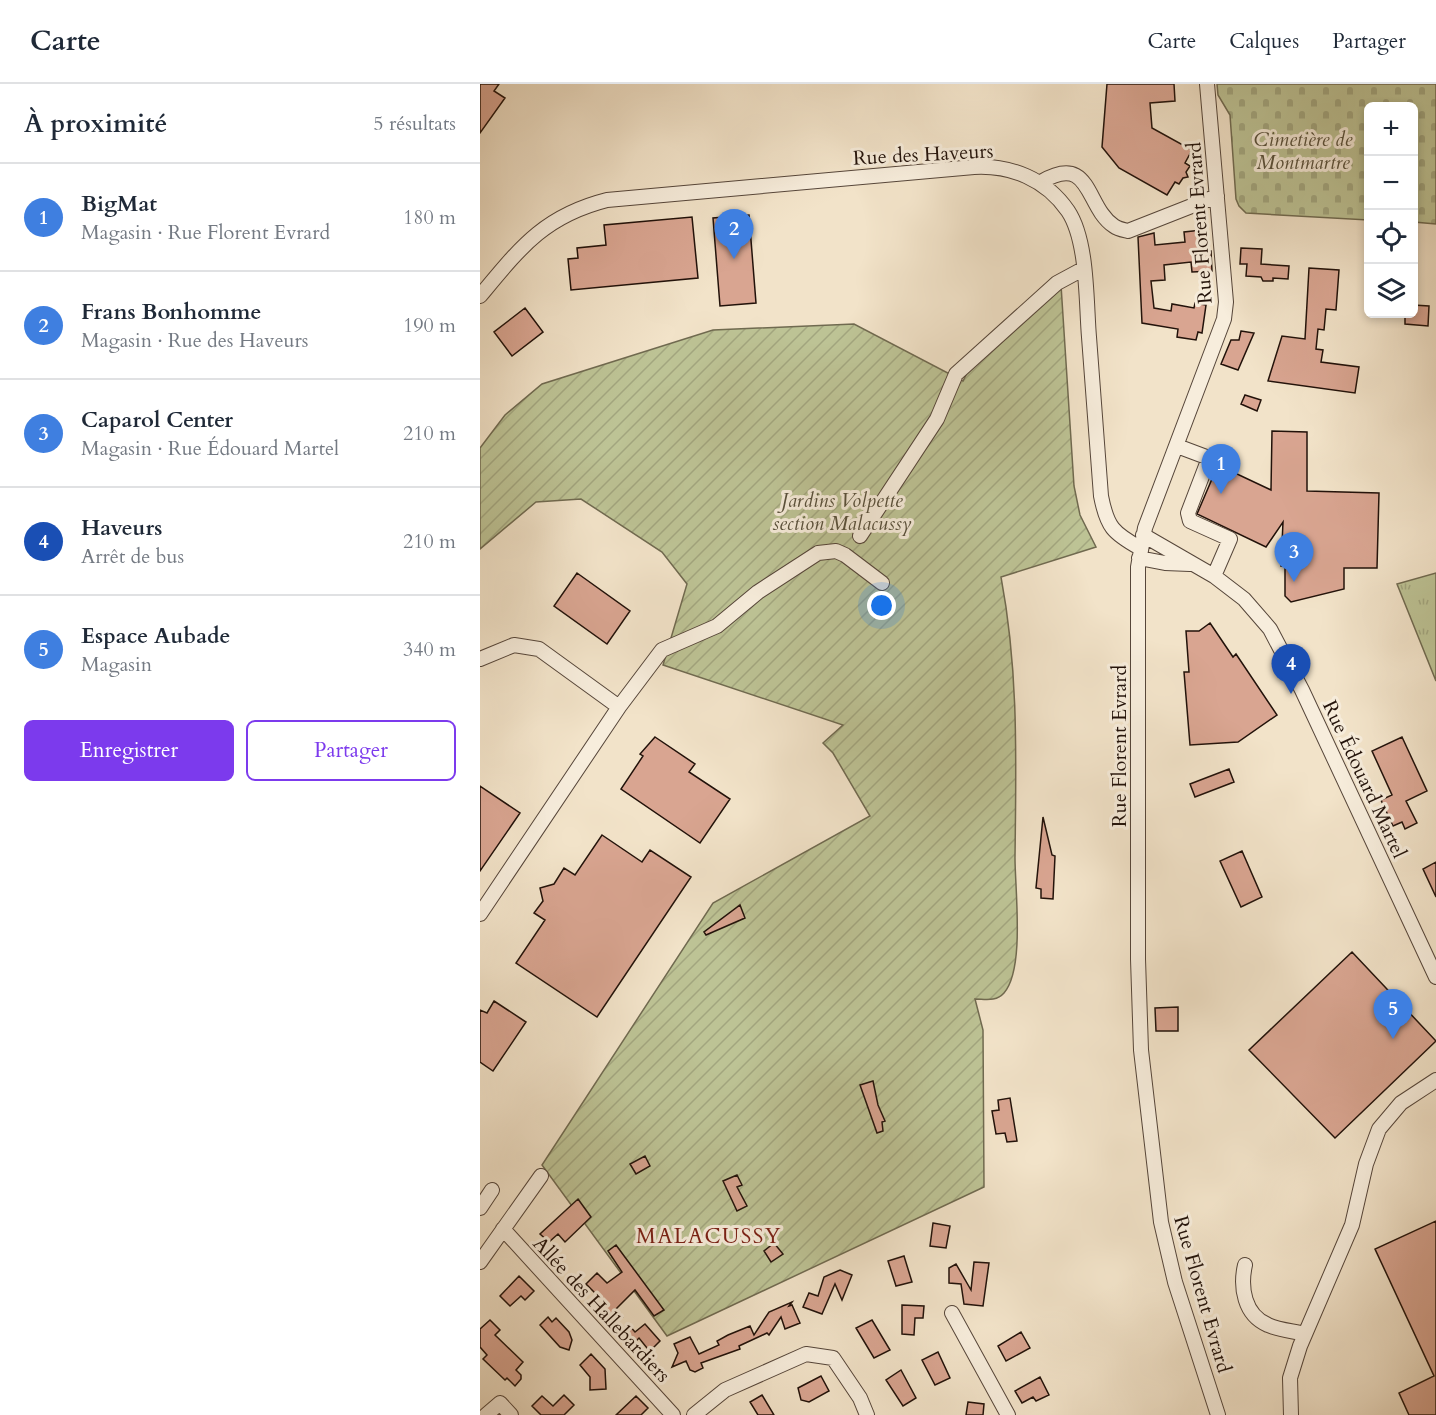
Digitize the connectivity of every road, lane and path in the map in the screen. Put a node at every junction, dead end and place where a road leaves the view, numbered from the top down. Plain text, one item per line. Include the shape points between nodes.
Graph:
1 (1207, 84) edge
2 (1041, 182) junction
3 (1217, 196) junction
4 (1083, 269) junction
5 (480, 296) edge
6 (1177, 446) junction
7 (860, 536) dead end
8 (1141, 547) junction
9 (1190, 564) junction
10 (1214, 576) junction
11 (882, 583) dead end
12 (480, 659) edge
13 (619, 707) junction
14 (480, 914) edge
15 (1436, 977) edge
16 (1436, 1080) edge
17 (1430, 1091) edge
18 (541, 1176) dead end
19 (492, 1190) dead end
20 (480, 1208) edge
21 (503, 1229) junction
22 (480, 1262) edge
23 (1245, 1265) dead end
24 (952, 1313) dead end
25 (1305, 1334) junction
26 (486, 1415) edge
27 (511, 1415) edge
28 (673, 1415) edge
29 (694, 1415) edge
30 (867, 1415) edge
31 (1008, 1415) edge
32 (1218, 1415) edge
33 (1292, 1415) edge

1 - 3 street, Rue Florent Evrard
2 - 3 street via 1057,173 1075,175 1085,183 1114,226 1128,231
2 - 4 street, Rue des Haveurs via 1068,212 1076,230
2 - 5 street, Rue des Haveurs via 990,166 607,200 577,208 554,220 514,255
3 - 6 street, Rue Florent Evrard via 1224,319
4 - 7 street via 1057,284 956,374 937,419
4 - 8 street, Rue des Haveurs via 1102,504 1106,520 1120,537
6 - 8 street, Rue Florent Evrard
6 - 10 street via 1209,458 1188,513 1190,521 1230,539
8 - 9 street, Rue Édouard Martel
8 - 9 street, Rue Édouard Martel via 1165,563
8 - 32 street, Rue Florent Evrard via 1141,1050 1161,1222 1175,1282
9 - 10 street, Rue Édouard Martel
10 - 15 street, Rue Édouard Martel via 1244,599 1281,647
11 - 13 street via 845,555 836,551 818,553 758,592 717,626 663,650
12 - 13 street via 514,645 539,649
13 - 14 street
16 - 17 street
17 - 25 street via 1401,1103 1379,1130 1366,1164 1352,1225
18 - 21 street
19 - 20 street
21 - 22 street
21 - 28 street, Allée des Hallebardiers
23 - 25 street via 1243,1291 1248,1307 1268,1325
24 - 31 street
25 - 33 street via 1290,1378
26 - 27 street via 500,1403
29 - 30 street via 725,1390 806,1354 832,1358

